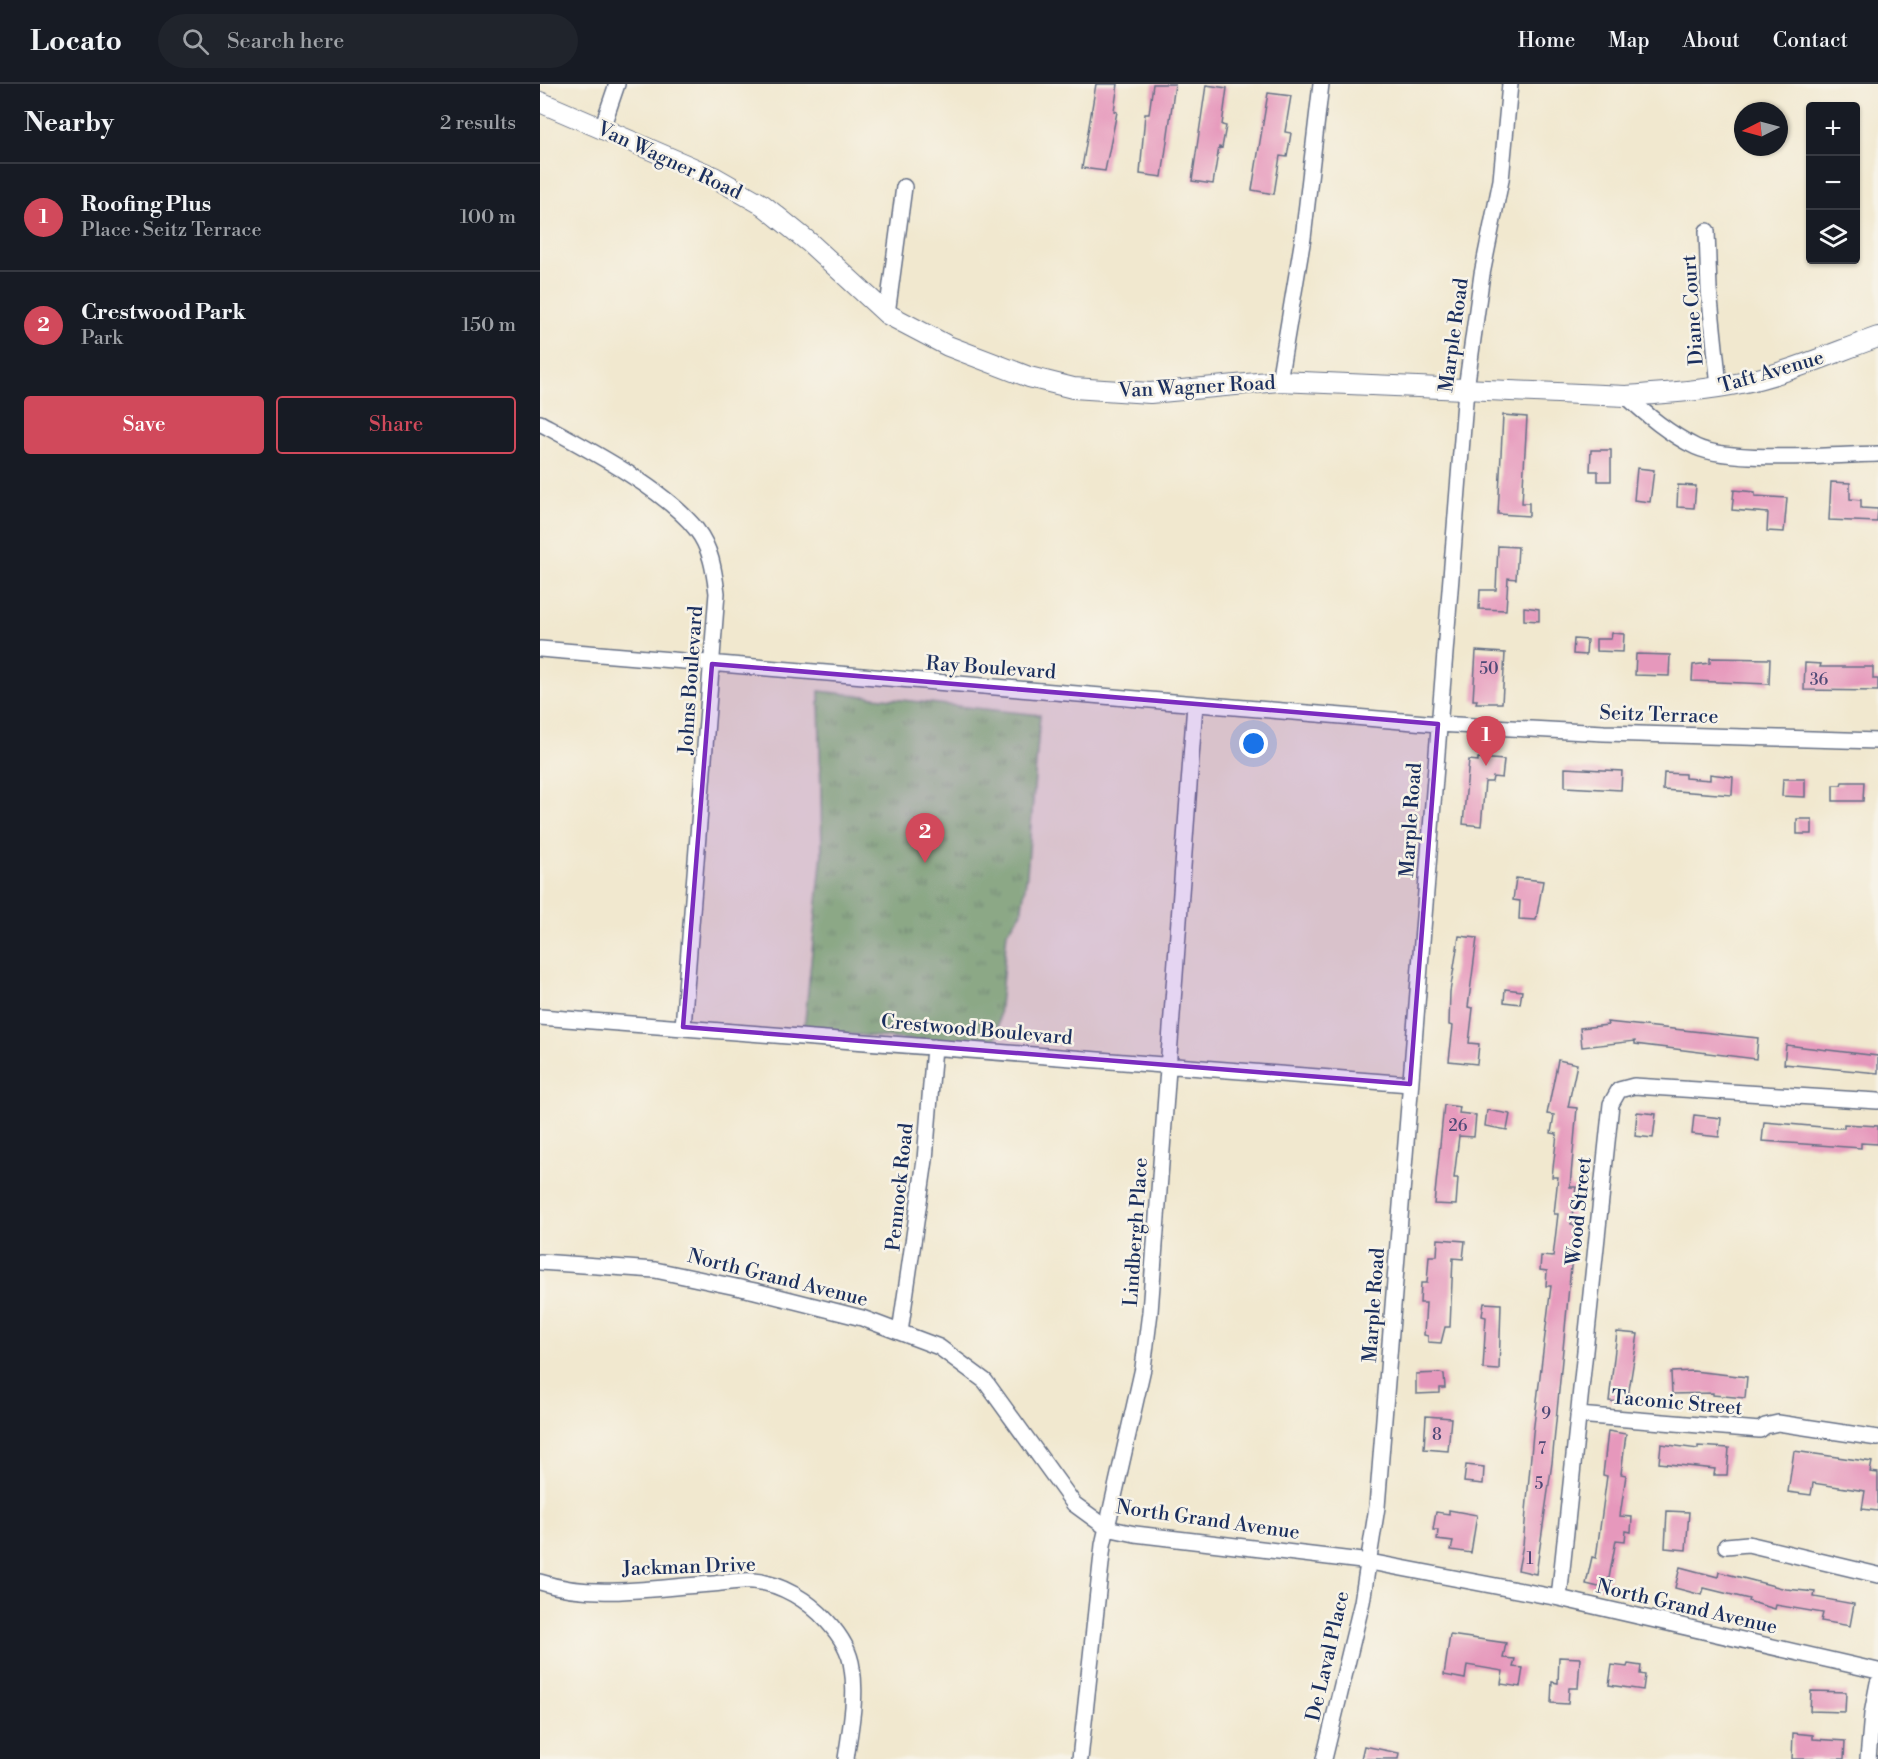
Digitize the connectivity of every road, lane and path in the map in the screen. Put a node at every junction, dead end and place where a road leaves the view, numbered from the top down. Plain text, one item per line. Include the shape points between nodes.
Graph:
1 (617, 84) edge
2 (1321, 84) edge
3 (1510, 84) edge
4 (540, 102) edge
5 (602, 128) junction
6 (904, 187) dead end
7 (1707, 231) dead end
8 (887, 314) junction
9 (1878, 336) edge
10 (1279, 381) junction
11 (1719, 386) junction
12 (1466, 389) junction
13 (1626, 396) junction
14 (540, 423) edge
15 (1878, 454) edge
16 (540, 650) edge
17 (712, 664) junction
18 (1195, 704) junction
19 (1438, 724) junction
20 (1878, 741) edge
21 (540, 1017) edge
22 (683, 1027) junction
23 (934, 1047) junction
24 (1168, 1065) junction
25 (1410, 1084) junction
26 (1878, 1101) edge
27 (540, 1262) edge
28 (900, 1332) junction
29 (1578, 1415) junction
30 (1878, 1438) edge
31 (1107, 1528) junction
32 (1726, 1546) dead end
33 (1370, 1562) junction
34 (1878, 1575) edge
35 (540, 1582) edge
36 (1559, 1598) junction
37 (1878, 1671) edge
38 (1878, 1683) edge
39 (846, 1759) edge
40 (1080, 1759) edge
41 (1324, 1759) edge
42 (1868, 1759) edge

1 - 5 street
2 - 10 street via 1303,238
3 - 12 street, Marple Road via 1501,180 1482,274
4 - 5 street, Van Wagner Road
5 - 8 street, Van Wagner Road via 714,177 763,205
6 - 8 street
7 - 11 street, Diane Court
8 - 10 street, Van Wagner Road via 948,346 1029,377 1073,388 1150,393
9 - 11 street, Taft Avenue via 1799,366
10 - 12 street, Van Wagner Road
11 - 13 street, Taft Avenue
12 - 13 street, Van Wagner Road
12 - 19 street, Marple Road
13 - 15 street via 1658,424 1698,448 1737,455
14 - 17 street, Johns Boulevard via 597,454 661,497 696,529 713,563 716,583
16 - 17 street, Ray Boulevard
17 - 18 street, Ray Boulevard
17 - 22 street, Johns Boulevard
18 - 19 street, Ray Boulevard
18 - 24 street, Lindbergh Place
19 - 20 street, Seitz Terrace
19 - 25 street, Marple Road
21 - 22 street, Crestwood Boulevard
22 - 23 street, Crestwood Boulevard
23 - 24 street, Crestwood Boulevard
23 - 28 street, Pennock Road via 925,1160
24 - 25 street, Crestwood Boulevard
24 - 31 street, Lindbergh Place via 1143,1368
25 - 33 street, Marple Road via 1385,1437
26 - 29 street, Wood Street via 1634,1086 1619,1090 1611,1104
27 - 28 street, North Grand Avenue via 655,1269 755,1290
28 - 31 street, North Grand Avenue via 939,1347 985,1381 1074,1504
29 - 30 street, Taconic Street via 1760,1430 1778,1423
29 - 36 street, Wood Street
31 - 33 street, North Grand Avenue
31 - 40 street, Lindbergh Place
32 - 34 street via 1748,1544
33 - 36 street, North Grand Avenue
33 - 41 street, De Laval Place
35 - 39 street, Jackman Drive via 610,1590 753,1581 795,1595 818,1611 848,1651 853,1702
36 - 37 street, North Grand Avenue
38 - 42 street

